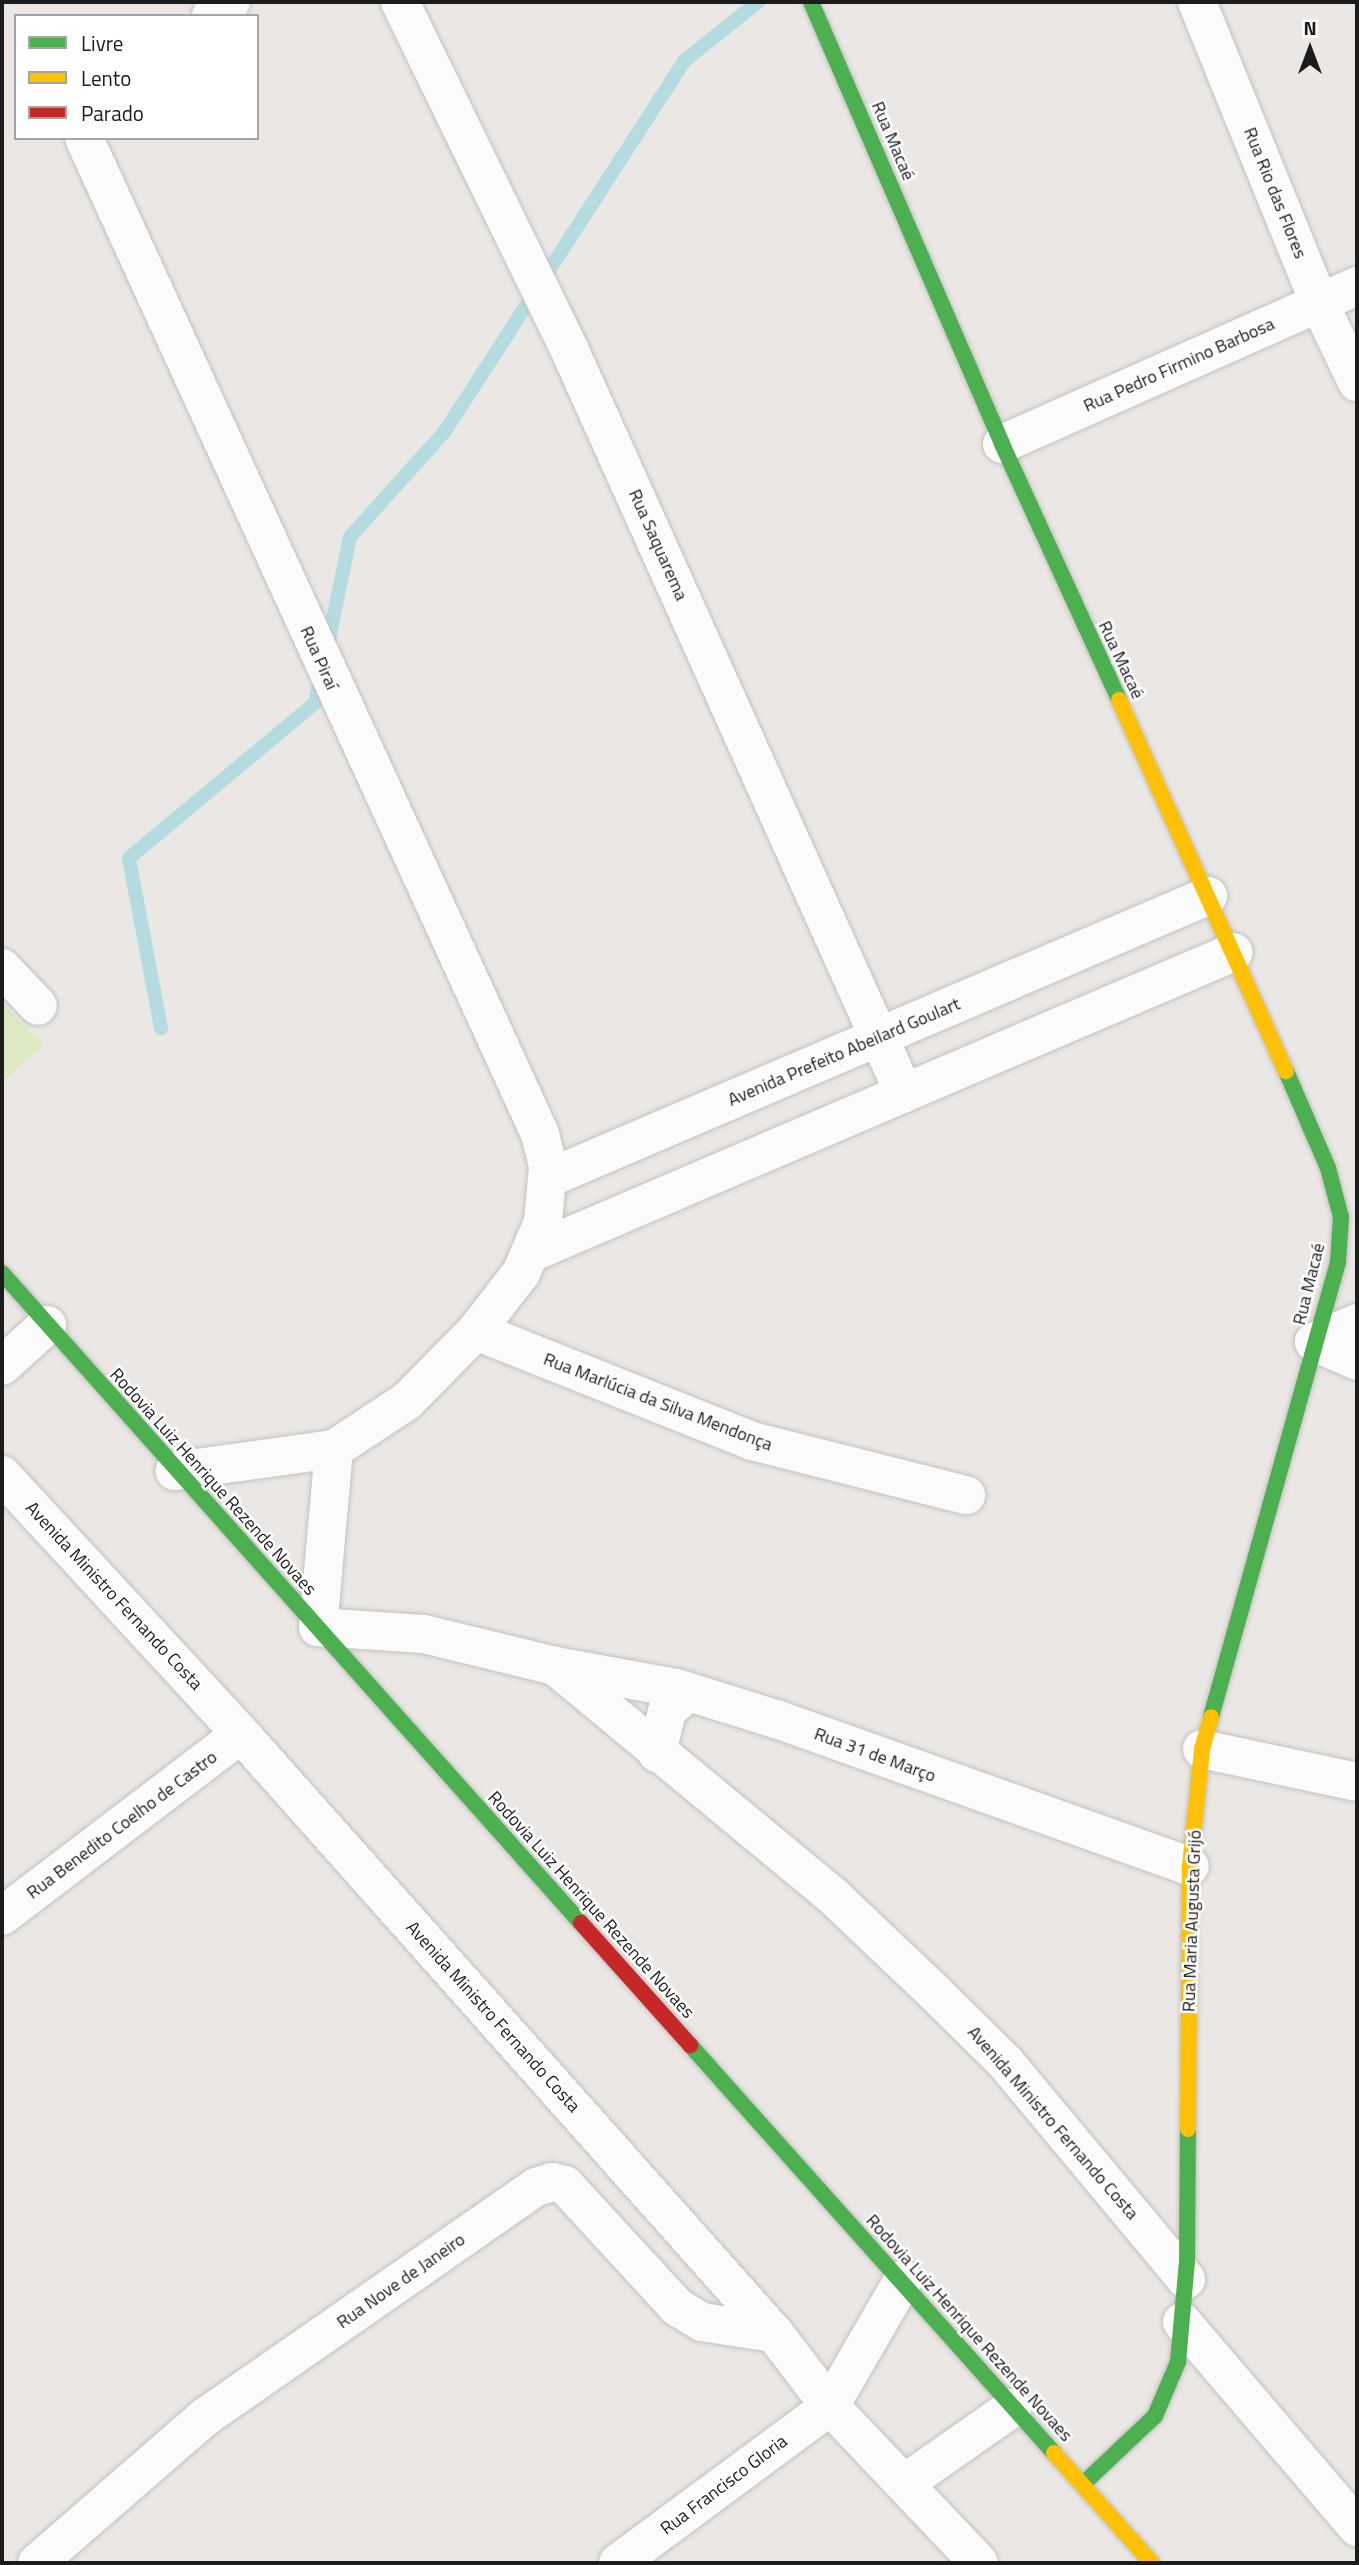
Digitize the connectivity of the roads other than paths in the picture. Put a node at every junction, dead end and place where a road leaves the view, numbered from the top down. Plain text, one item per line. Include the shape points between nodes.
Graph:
1 (231, 2) edge
2 (400, 2) edge
3 (811, 2) edge
4 (1197, 2) edge
5 (214, 14) edge
6 (85, 140) edge
7 (1357, 286) edge
8 (1319, 303) junction
9 (1357, 382) edge
10 (1002, 444) junction
11 (1208, 897) junction
12 (1234, 952) junction
13 (2, 968) edge
14 (38, 1006) dead end
15 (879, 1037) junction
16 (904, 1093) junction
17 (549, 1178) junction
18 (533, 1252) junction
19 (2, 1273) edge
20 (1357, 1323) edge
21 (47, 1325) junction
22 (476, 1331) junction
23 (1314, 1342) junction
24 (1357, 1361) edge
25 (2, 1366) edge
26 (334, 1449) junction
27 (175, 1471) junction
28 (2, 1475) edge
29 (966, 1495) dead end
30 (318, 1627) junction
31 (555, 1666) junction
32 (688, 1692) junction
33 (242, 1734) junction
34 (1202, 1749) junction
35 (657, 1753) junction
36 (1357, 1782) edge
37 (1190, 1866) junction
38 (2, 1916) edge
39 (1186, 2279) junction
40 (903, 2280) junction
41 (1182, 2322) junction
42 (774, 2333) junction
43 (830, 2406) junction
44 (1012, 2408) junction
45 (905, 2483) junction
46 (1083, 2484) junction
47 (1357, 2527) edge
48 (37, 2563) edge
49 (618, 2563) edge
50 (979, 2563) edge
51 (1152, 2563) edge

1 - 5 street
2 - 15 street, Rua Saquarema via 570,351
3 - 10 main road, Rua Macaé
4 - 8 street, Rua Rio das Flores
6 - 17 street, Rua Piraí via 346,719 540,1134
7 - 8 street, Rua Pedro Firmino Barbosa
8 - 9 street, Rua Rio das Flores
8 - 10 street, Rua Pedro Firmino Barbosa
10 - 11 main road, Rua Macaé
11 - 12 main road, Rua Macaé
11 - 15 street, Avenida Prefeito Abeilard Goulart
12 - 16 street
12 - 23 main road, Rua Macaé via 1328,1168 1341,1217 1338,1262
13 - 14 street
15 - 16 street, Rua Saquarema
15 - 17 street, Avenida Prefeito Abeilard Goulart
16 - 18 street
17 - 18 street via 546,1210
18 - 22 street
19 - 21 main road, Rodovia Luiz Henrique Rezende Novaes
20 - 23 street
21 - 25 street
21 - 27 main road, Rodovia Luiz Henrique Rezende Novaes
22 - 26 street via 407,1401
22 - 29 street, Rua Marlúcia da Silva Mendonça via 752,1441
23 - 24 street
23 - 34 main road, Rua Maria Augusta Grijó
26 - 27 street
26 - 30 street
27 - 30 main road, Rodovia Luiz Henrique Rezende Novaes
28 - 33 street, Avenida Ministro Fernando Costa
30 - 31 street, Avenida Ministro Fernando Costa via 424,1634
30 - 40 main road, Rodovia Luiz Henrique Rezende Novaes
31 - 32 street, Rua 31 de Março
31 - 35 street, Avenida Ministro Fernando Costa
32 - 35 street via 667,1711
32 - 37 street, Rua 31 de Março
33 - 38 street, Rua Benedito Coelho de Castro
33 - 42 street, Avenida Ministro Fernando Costa
34 - 36 street
34 - 37 main road, Rua Maria Augusta Grijó
35 - 39 street, Avenida Ministro Fernando Costa via 834,1897 1005,2062
37 - 39 main road, Rua Maria Augusta Grijó
39 - 41 main road, Rua Maria Augusta Grijó
40 - 43 street
40 - 44 main road, Rodovia Luiz Henrique Rezende Novaes
41 - 46 main road, Rua Maria Augusta Grijó via 1178,2362 1155,2416
41 - 47 street
42 - 43 street, Avenida Ministro Fernando Costa
42 - 48 street, Rua Nove de Janeiro via 702,2322 677,2307 565,2185 552,2182 536,2187 205,2417
43 - 45 street, Avenida Ministro Fernando Costa
43 - 49 street, Rua Francisco Gloria
44 - 45 street
44 - 46 main road, Rodovia Luiz Henrique Rezende Novaes
45 - 50 street, Avenida Ministro Fernando Costa
46 - 51 main road, Rodovia Luiz Henrique Rezende Novaes

